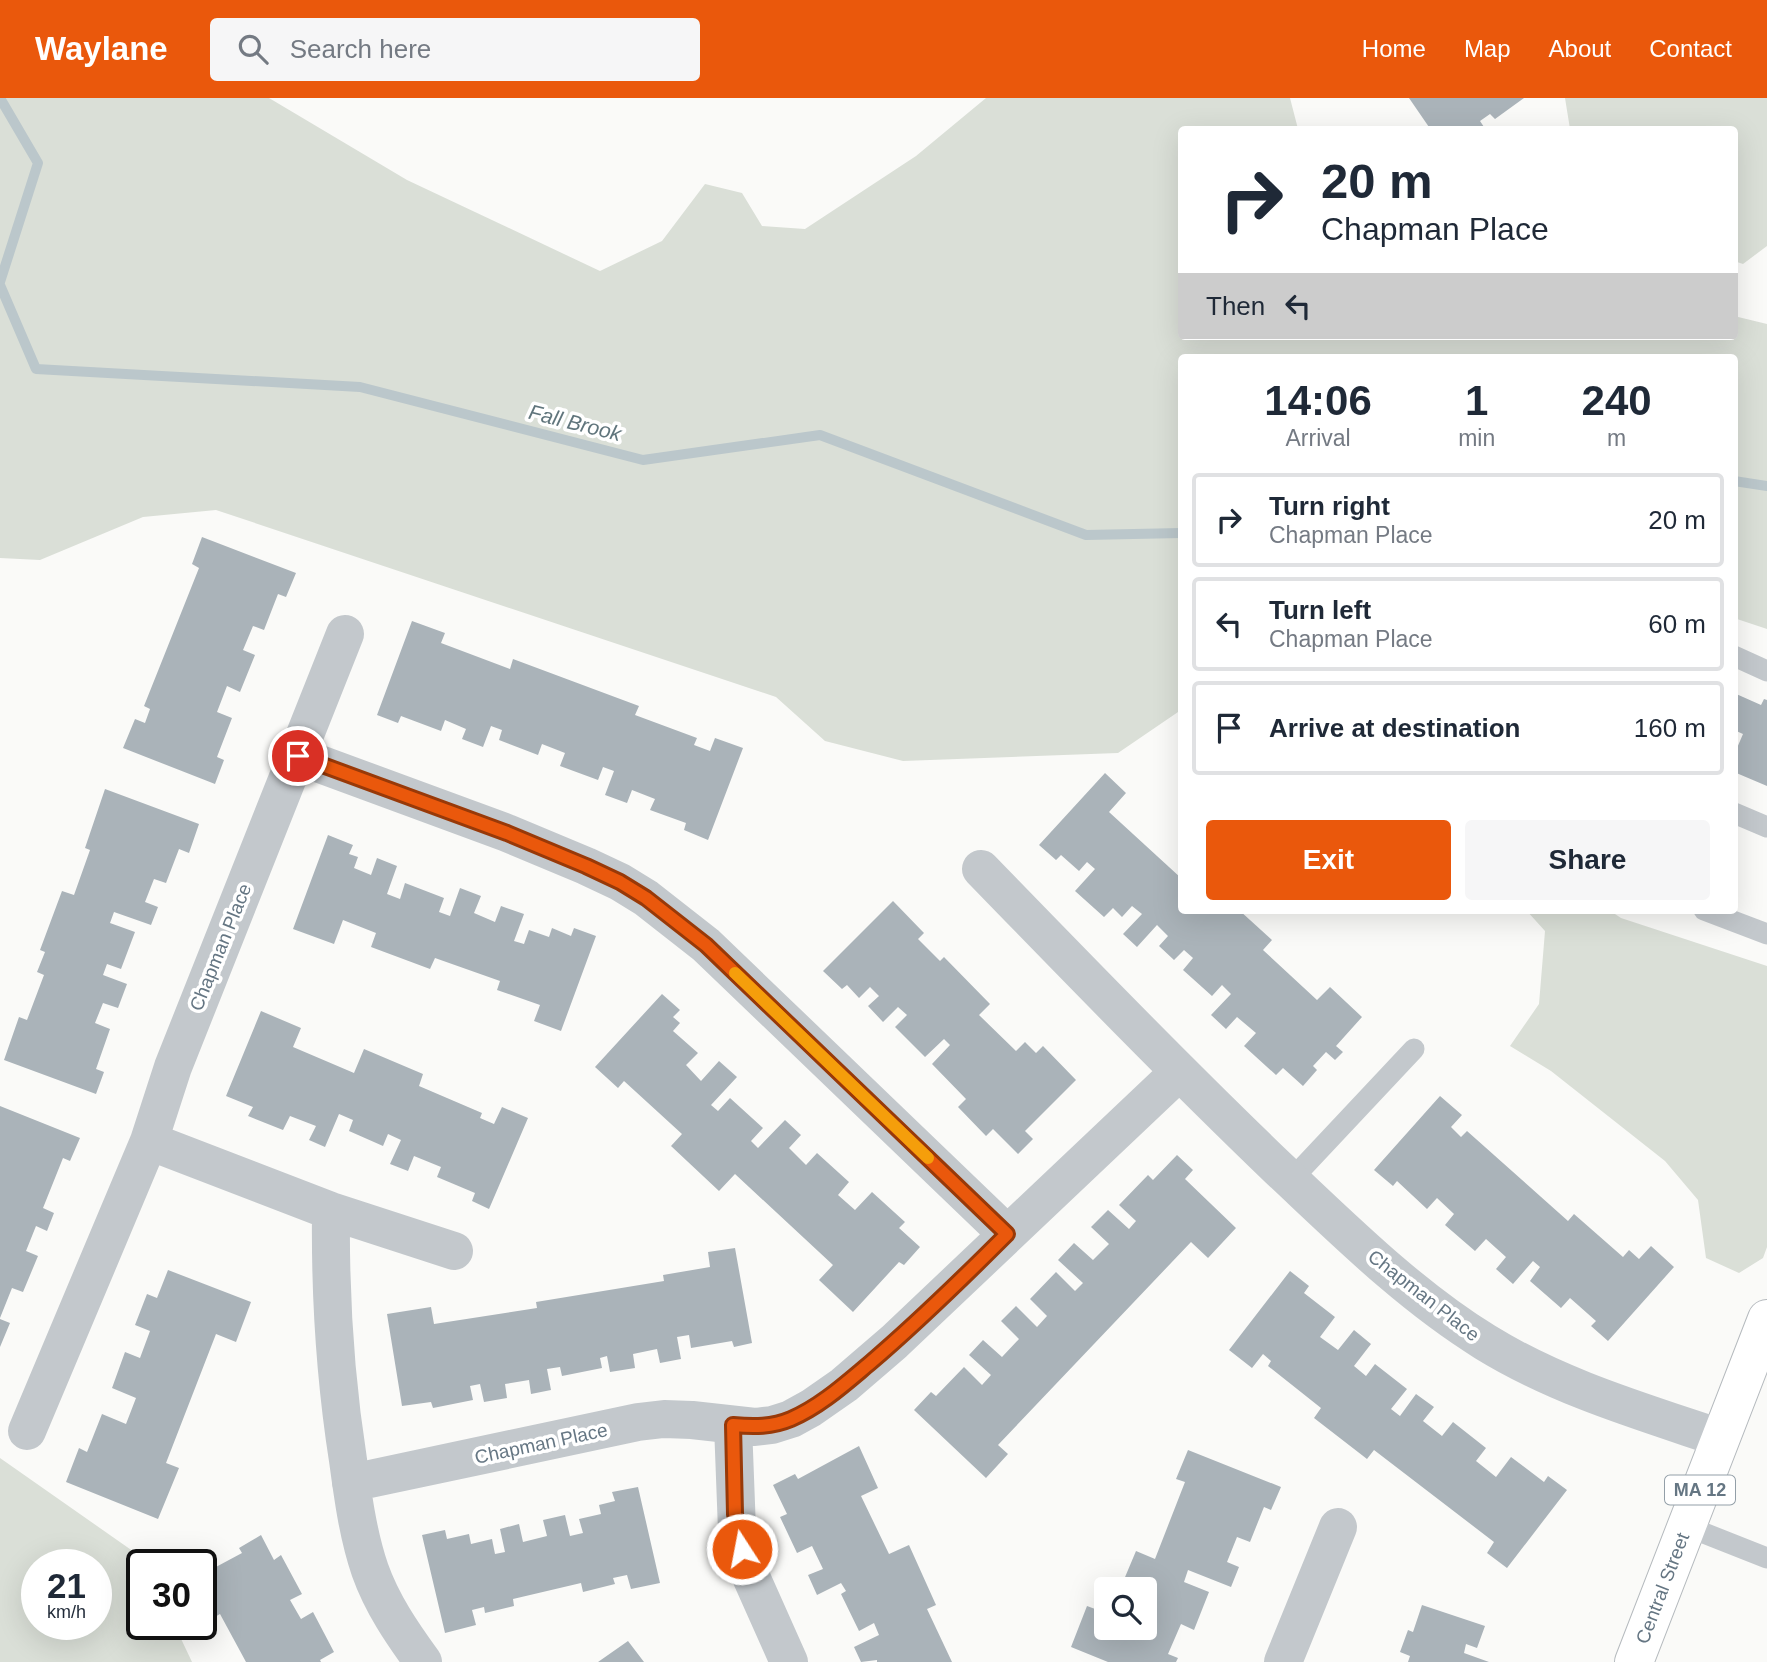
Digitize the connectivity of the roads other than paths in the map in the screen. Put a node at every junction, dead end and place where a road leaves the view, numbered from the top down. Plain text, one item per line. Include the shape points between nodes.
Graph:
1 (345, 634) dead end
2 (1738, 658) edge
3 (1767, 671) edge
4 (298, 756) junction
5 (1738, 815) edge
6 (1767, 827) edge
7 (981, 869) dead end
8 (1714, 914) edge
9 (1767, 934) edge
10 (1414, 1049) dead end
11 (1179, 1072) junction
12 (149, 1141) junction
13 (1291, 1180) junction
14 (331, 1211) junction
15 (1007, 1234) junction
16 (454, 1251) dead end
17 (1767, 1319) edge
18 (1757, 1373) edge
19 (733, 1425) junction
20 (27, 1431) dead end
21 (1720, 1438) junction
22 (351, 1483) junction
23 (1686, 1526) junction
24 (1338, 1527) dead end
25 (1767, 1558) edge
26 (423, 1662) edge
27 (789, 1662) edge
28 (1283, 1662) edge
29 (1634, 1662) edge

1 - 4 street, Chapman Place
2 - 3 lane
4 - 12 street, Chapman Place via 173,1067
4 - 15 street via 507,833 586,866 646,898 706,945
5 - 6 lane
7 - 11 street, Chapman Place
8 - 9 lane
10 - 13 lane
11 - 13 street, Chapman Place
11 - 15 street, Chapman Place
12 - 14 street
12 - 20 street, Chapman Place
13 - 21 street, Chapman Place via 1418,1294 1485,1342 1579,1390
14 - 16 street
14 - 22 street via 333,1336
15 - 19 street, Chapman Place via 844,1385 791,1419 755,1427
17 - 18 main road, Central Street / MA 12
18 - 21 main road, Central Street / MA 12
19 - 22 street, Chapman Place via 664,1419 638,1422
19 - 27 street via 739,1539
21 - 23 main road, Central Street / MA 12
22 - 26 street via 370,1569 398,1629
23 - 25 lane
23 - 29 main road, Central Street / MA 12
24 - 28 street

